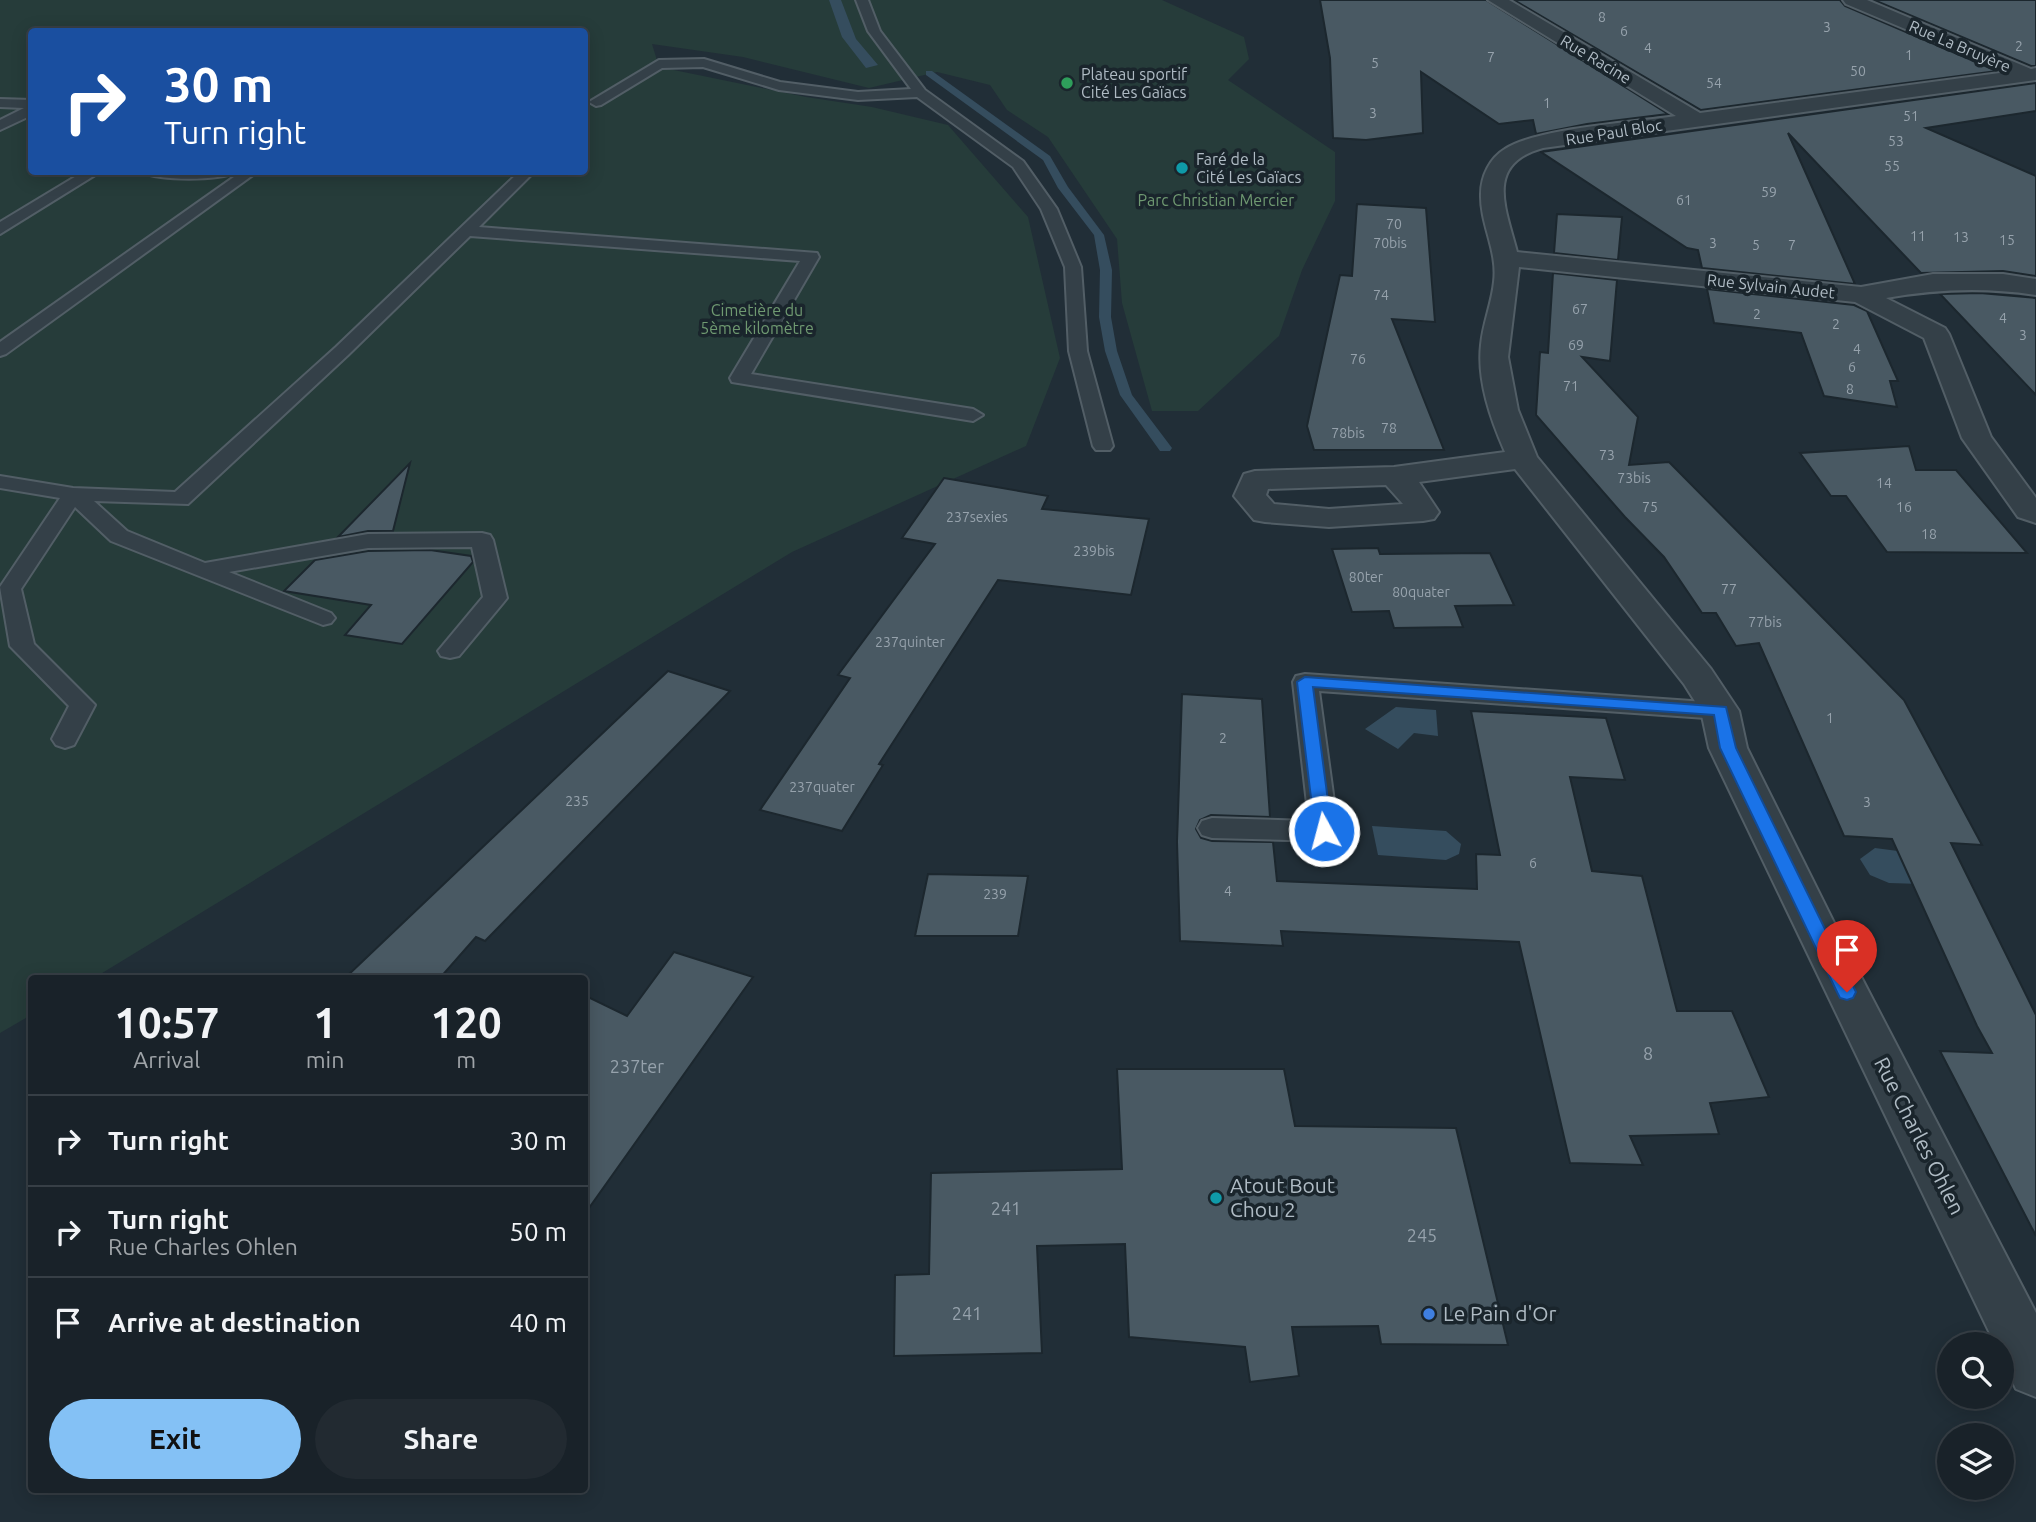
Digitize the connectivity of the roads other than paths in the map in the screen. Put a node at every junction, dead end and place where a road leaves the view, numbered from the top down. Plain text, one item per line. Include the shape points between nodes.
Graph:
1 (862, 0) edge
2 (1497, 0) edge
3 (1852, 0) edge
4 (2032, 74) edge
5 (920, 93) junction
6 (590, 98) edge
7 (0, 103) edge
8 (28, 106) edge
9 (28, 109) edge
10 (1696, 119) junction
11 (0, 126) edge
12 (88, 175) edge
13 (246, 175) edge
14 (524, 175) edge
15 (0, 229) edge
16 (469, 231) junction
17 (1506, 258) junction
18 (2036, 287) edge
19 (1861, 295) junction
20 (0, 350) edge
21 (973, 415) dead end
22 (1103, 446) dead end
23 (1523, 459) junction
24 (1394, 476) dead end
25 (2004, 477) junction
26 (2036, 478) edge
27 (0, 482) edge
28 (73, 494) junction
29 (2036, 514) edge
30 (202, 570) junction
31 (323, 618) dead end
32 (450, 651) dead end
33 (1720, 711) junction
34 (65, 739) dead end
35 (1212, 828) dead end
36 (2036, 1370) edge

1 - 5 lane via 874,30
2 - 10 street, Rue Racine
3 - 4 street, Rue La Bruyère
4 - 10 street, Rue Paul Bloc
5 - 6 lane via 858,96 779,86 704,63 659,64
5 - 22 lane via 1018,164 1049,209 1073,267 1078,351
7 - 8 lane
9 - 11 lane
10 - 17 street, Rue Paul Bloc via 1536,145 1505,159 1492,177 1493,211
12 - 15 lane
13 - 20 lane
14 - 16 lane
16 - 21 lane via 811,257 739,379
16 - 28 lane via 180,499
17 - 19 street, Rue Sylvain Audet
17 - 23 street, Rue Paul Bloc via 1508,285 1494,356 1504,418
18 - 19 street, Rue Sylvain Audet via 1933,282
19 - 25 street via 1936,334 1977,438
23 - 24 street
23 - 33 street, Rue Paul Bloc via 1698,677
25 - 26 street
25 - 29 street
27 - 28 lane
28 - 30 lane via 119,536
28 - 34 lane via 10,589 22,646 82,705
30 - 31 lane
30 - 32 lane via 368,541 482,540 495,598
33 - 35 lane via 1305,682 1324,831
33 - 36 street, Rue Charles Ohlen via 1728,748

